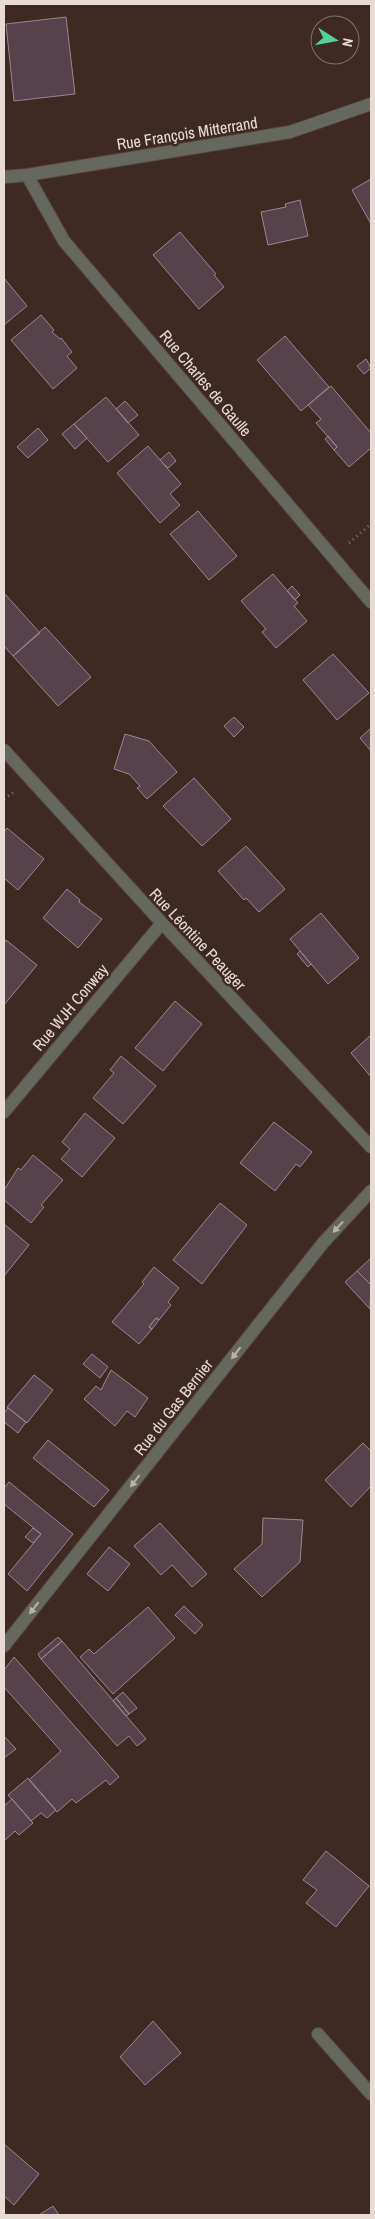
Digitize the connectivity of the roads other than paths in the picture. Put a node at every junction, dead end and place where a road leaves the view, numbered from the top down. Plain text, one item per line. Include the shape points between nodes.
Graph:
1 (371, 104) edge
2 (27, 176) junction
3 (4, 177) edge
4 (371, 602) edge
5 (4, 750) edge
6 (162, 923) junction
7 (4, 1112) edge
8 (371, 1147) edge
9 (371, 1191) edge
10 (4, 1646) edge
11 (318, 2034) dead end
12 (371, 2094) edge

1 - 2 street, Rue François Mitterrand via 290,132
2 - 3 street, Rue François Mitterrand
2 - 4 street, Rue Charles de Gaulle via 64,241
5 - 6 street, Rue Léontine Peauger
6 - 7 street, Rue WJH Conway
6 - 8 street, Rue Léontine Peauger
9 -> 10 street, Rue du Gas Bernier via 323,1243
11 - 12 street

